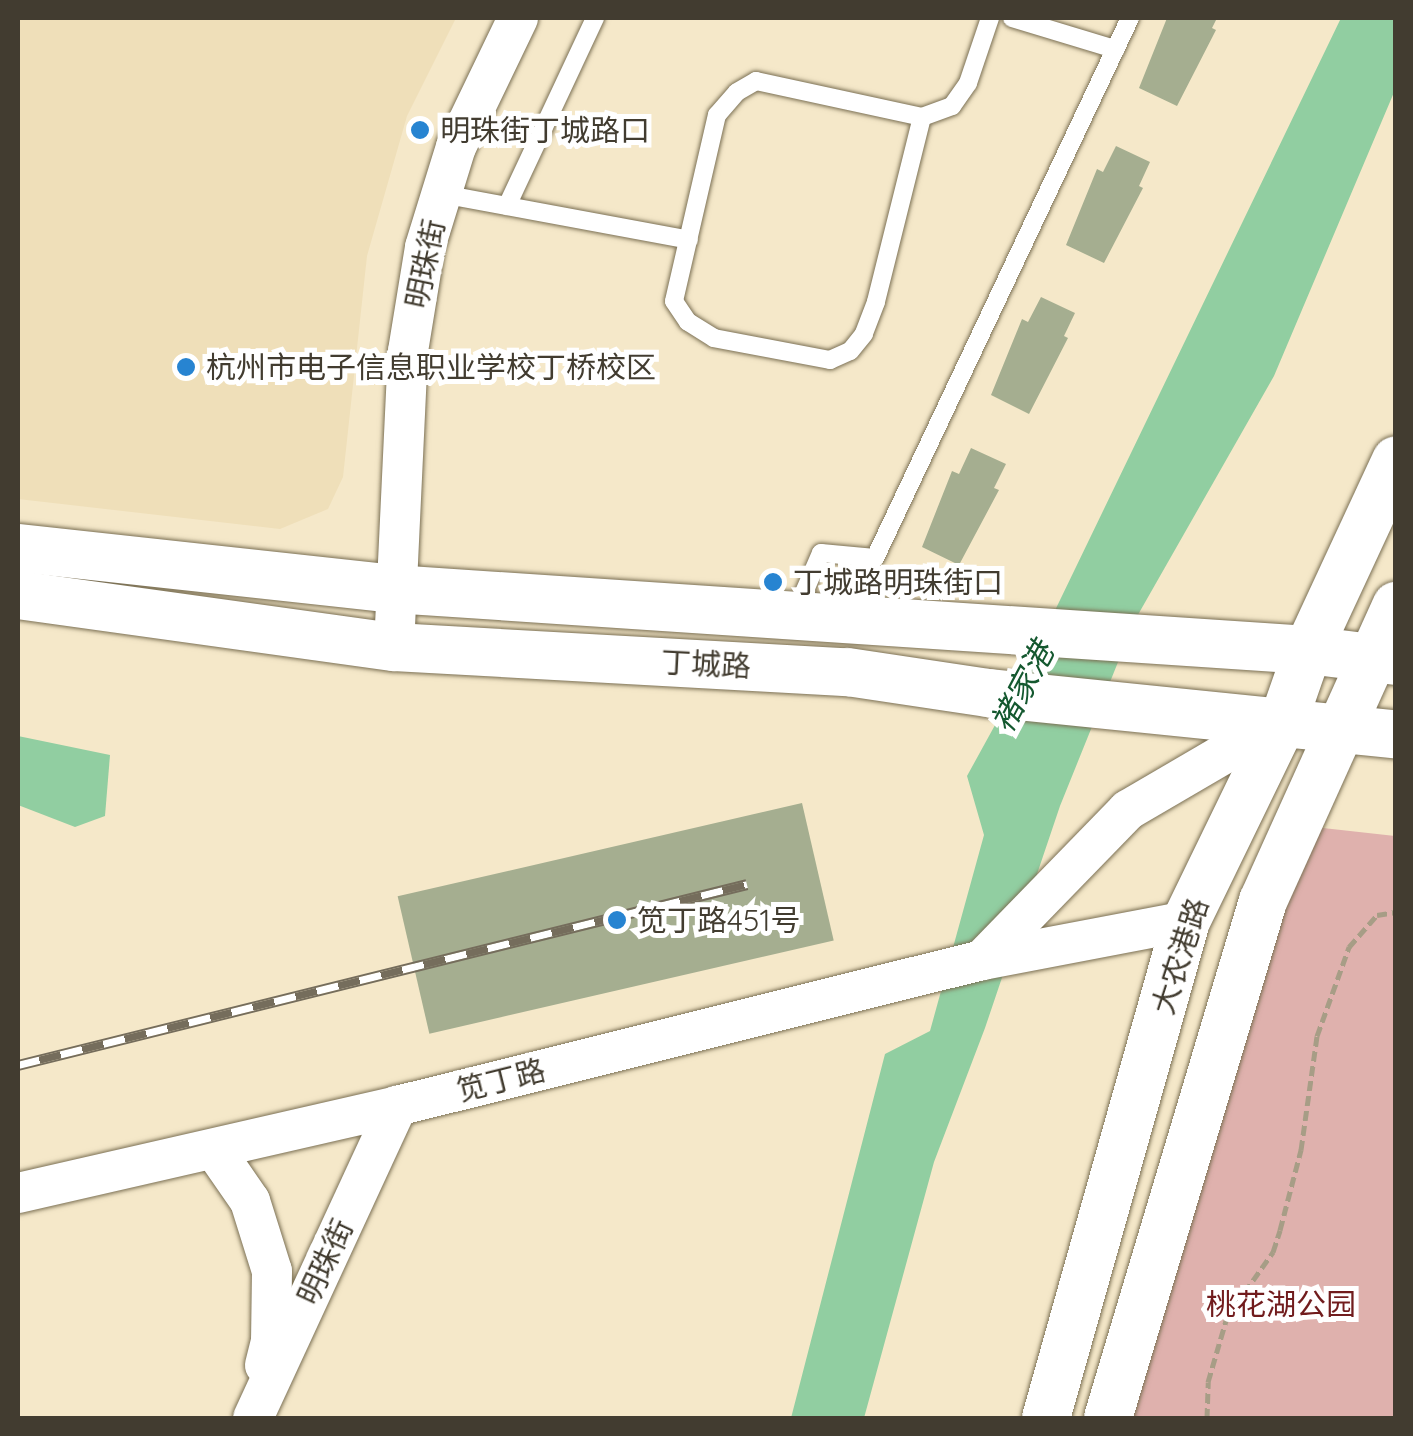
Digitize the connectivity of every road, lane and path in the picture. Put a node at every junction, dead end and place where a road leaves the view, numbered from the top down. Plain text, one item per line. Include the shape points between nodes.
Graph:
1 (518, 18) edge
2 (595, 18) edge
3 (990, 18) edge
4 (1012, 18) edge
5 (1130, 18) edge
6 (1116, 49) junction
7 (922, 117) junction
8 (442, 194) junction
9 (506, 206) junction
10 (689, 240) junction
11 (1396, 460) edge
12 (18, 548) edge
13 (393, 588) junction
14 (18, 594) edge
15 (1396, 606) edge
16 (794, 614) junction
17 (394, 647) junction
18 (1308, 650) junction
19 (1384, 659) edge
20 (1284, 720) junction
21 (1340, 726) junction
22 (1396, 734) edge
23 (1396, 912) edge
24 (1186, 920) junction
25 (982, 960) junction
26 (397, 1106) junction
27 (214, 1149) junction
28 (18, 1193) edge
29 (252, 1418) edge
30 (1046, 1418) edge
31 (1108, 1418) edge
32 (1207, 1418) edge

1 - 8 street, 明珠街 via 456,147
2 - 9 lane
3 - 7 lane via 968,83 952,106
4 - 6 lane
5 - 6 lane
6 - 16 lane via 876,558 821,554
7 - 10 lane via 756,81 717,116
7 - 10 lane via 876,302 850,351 830,360 714,338 688,322 674,301
8 - 9 lane
8 - 13 street, 明珠街 via 425,248 408,351
9 - 10 lane
11 - 18 main road, 大农港路
12 - 13 main road, 丁城路
13 - 16 main road, 丁城路
13 - 17 street, 明珠街
14 - 17 main road, 丁城路
15 - 19 main road, 大农港路
16 - 18 main road, 丁城路
17 - 20 main road, 丁城路 via 848,672 989,693
18 - 19 main road, 丁城路
18 - 20 main road, 大农港路
19 - 21 main road, 大农港路
20 - 21 main road, 丁城路
20 - 24 main road, 大农港路
20 - 25 street via 1128,810
21 - 22 main road, 丁城路
21 - 31 main road, 大农港路 via 1263,901
23 - 32 path via 1377,915 1349,947 1317,1036 1301,1150 1280,1230 1273,1252 1227,1317 1208,1382
24 - 25 street, 笕丁路
24 - 30 main road, 大农港路
25 - 26 street, 笕丁路
26 - 27 street, 笕丁路
26 - 29 street, 明珠街
27 - 28 street, 笕丁路
27 - 29 street via 250,1201 272,1271 271,1341

